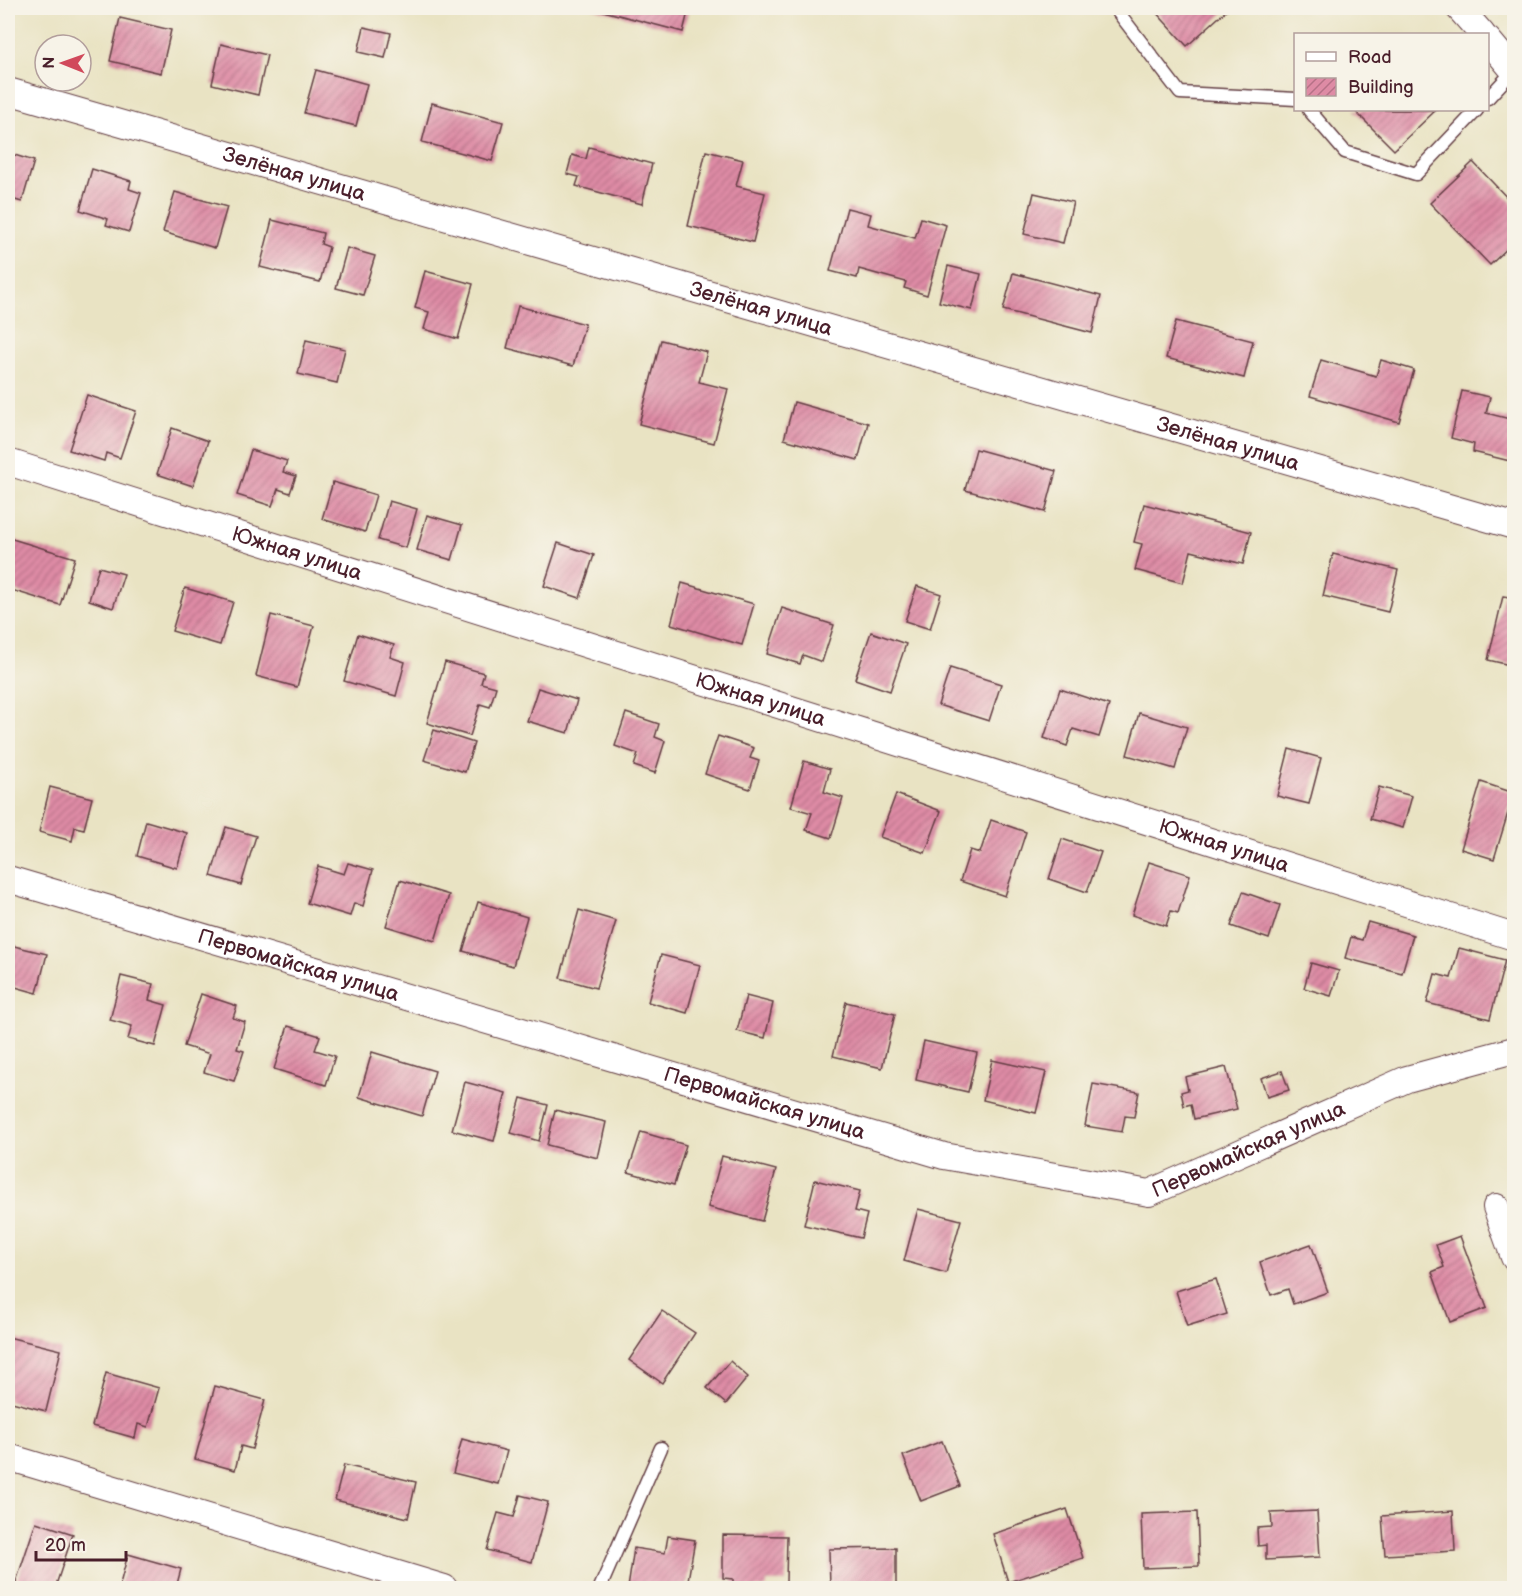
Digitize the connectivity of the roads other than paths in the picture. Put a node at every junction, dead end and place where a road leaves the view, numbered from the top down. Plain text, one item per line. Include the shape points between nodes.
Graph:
1 (1115, 8) edge
2 (1458, 8) edge
3 (1481, 33) edge
4 (1489, 41) edge
5 (1514, 71) edge
6 (8, 91) edge
7 (1489, 97) edge
8 (1294, 99) edge
9 (1310, 111) edge
10 (1476, 111) edge
11 (8, 462) edge
12 (1515, 526) edge
13 (8, 879) edge
14 (1515, 937) edge
15 (1515, 1050) edge
16 (1496, 1207) dead end
17 (1515, 1257) edge
18 (661, 1448) dead end
19 (8, 1456) edge
20 (444, 1588) edge
21 (600, 1588) edge

1 - 8 lane via 1180,93
2 - 3 street
4 - 5 street
5 - 7 lane
6 - 12 street, Зелёная улица
9 - 10 lane via 1346,152 1416,174
11 - 14 street, Южная улица
13 - 15 street, Первомайская улица via 944,1156 1149,1193 1407,1079
16 - 17 street
18 - 21 lane
19 - 20 street

